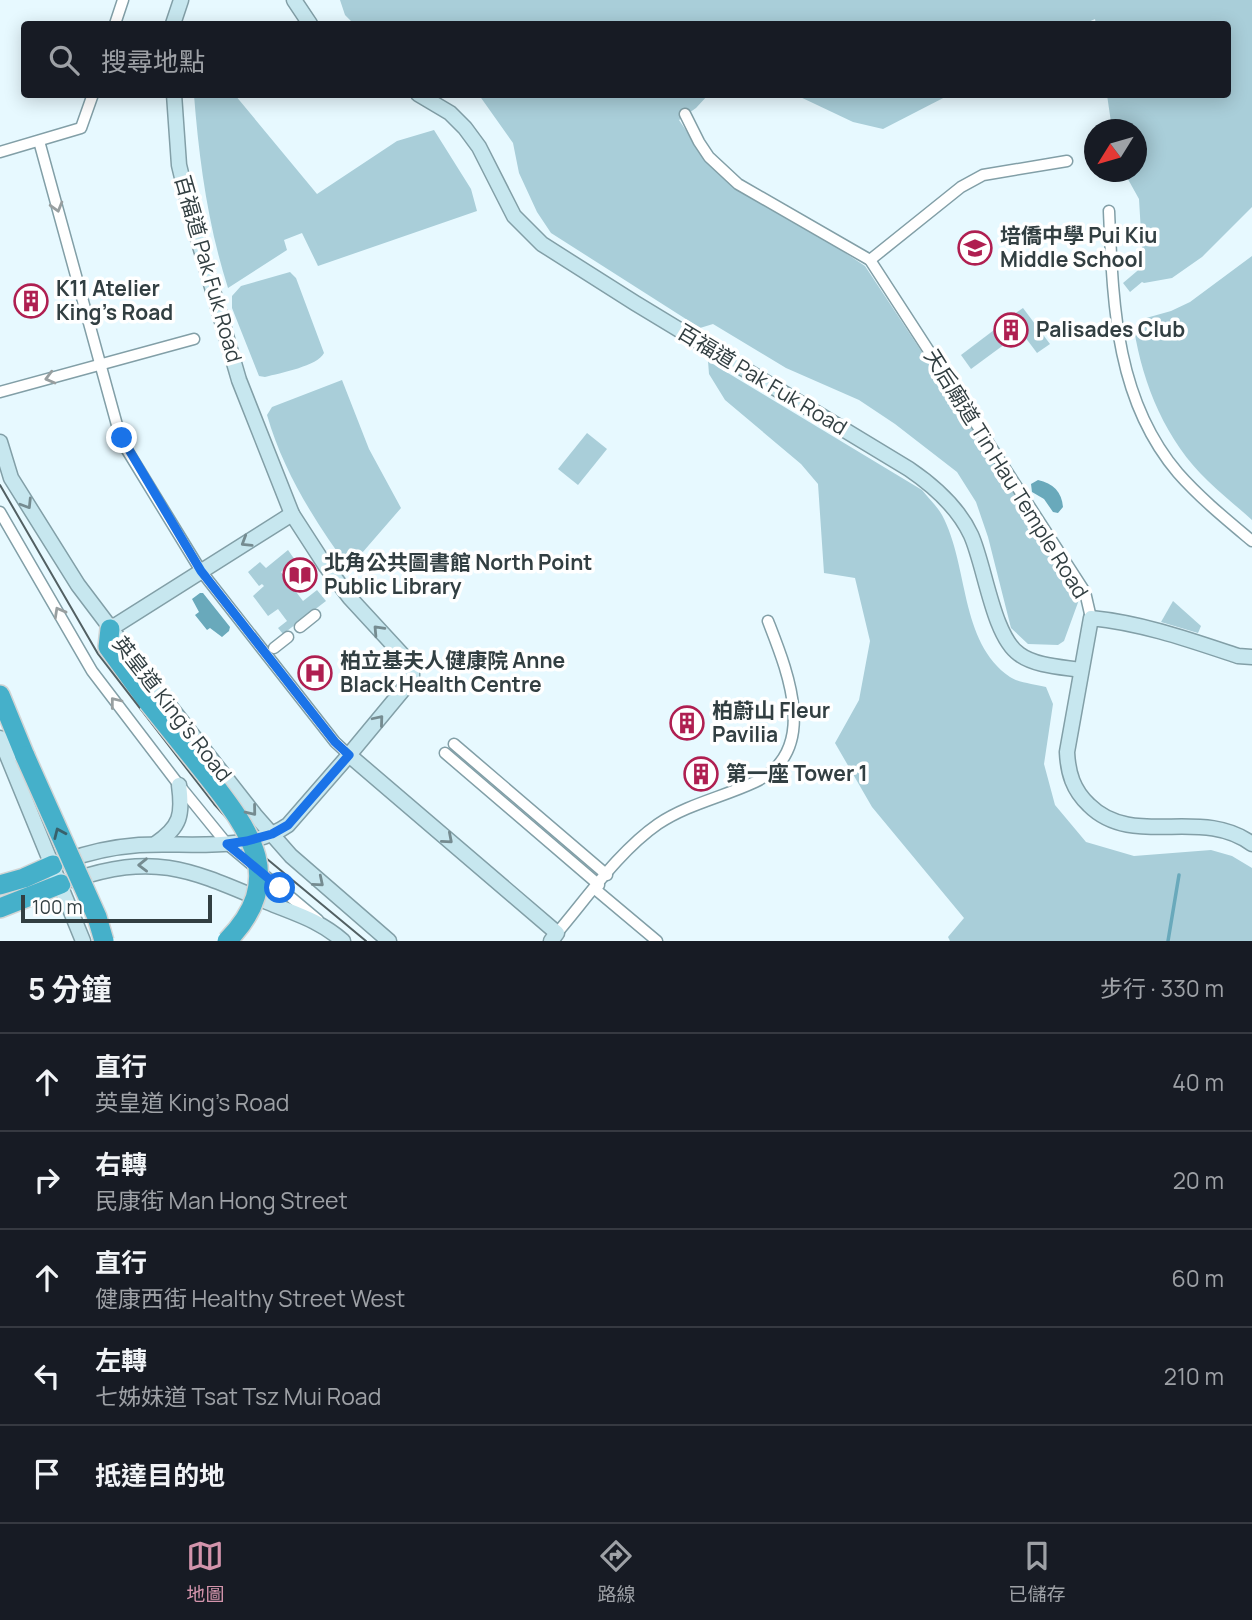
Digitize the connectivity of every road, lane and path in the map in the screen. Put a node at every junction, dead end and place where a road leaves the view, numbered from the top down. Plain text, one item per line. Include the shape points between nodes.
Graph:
1 (122, 0) edge
2 (181, 0) edge
3 (294, 0) edge
4 (116, 21) edge
5 (174, 21) edge
6 (308, 21) edge
7 (92, 98) edge
8 (174, 98) edge
9 (425, 98) edge
10 (685, 114) dead end
11 (39, 141) junction
12 (0, 152) edge
13 (1067, 161) dead end
14 (1109, 211) dead end
15 (870, 260) junction
16 (194, 339) dead end
17 (101, 365) junction
18 (0, 392) edge
19 (0, 442) edge
20 (0, 512) edge
21 (292, 514) junction
22 (1252, 541) edge
23 (201, 571) junction
24 (315, 615) dead end
25 (1091, 618) junction
26 (768, 621) dead end
27 (300, 627) dead end
28 (110, 629) junction
29 (288, 637) dead end
30 (274, 648) dead end
31 (1252, 657) edge
32 (1081, 670) junction
33 (0, 695) edge
34 (0, 738) edge
35 (454, 744) dead end
36 (445, 753) dead end
37 (349, 755) junction
38 (179, 785) junction
39 (272, 834) junction
40 (154, 844) junction
41 (227, 844) junction
42 (1252, 844) edge
43 (53, 865) junction
44 (607, 875) junction
45 (8, 883) edge
46 (61, 884) junction
47 (597, 887) junction
48 (0, 908) edge
49 (325, 926) junction
50 (554, 937) edge
51 (82, 941) edge
52 (104, 941) edge
53 (227, 941) edge
54 (343, 941) edge
55 (389, 941) edge
56 (657, 941) edge

1 - 4 street
2 - 5 street
3 - 6 street
7 - 11 street via 81,128
8 - 21 street, 百福道 Pak Fuk Road via 176,148 188,206 239,380
9 - 32 street, 百福道 Pak Fuk Road via 458,120 472,136 526,231 635,303 917,474 947,500 970,533 1007,642 1025,658
10 - 15 street, 天后廟道 Tin Hau Temple Road via 704,149 738,184
11 - 12 street
11 -> 17 street
13 - 15 street via 983,175 961,187
14 - 22 street via 1117,333 1130,389 1177,471
15 - 25 street, 天后廟道 Tin Hau Temple Road via 1085,592
16 - 17 street
17 -> 18 street
17 - 23 street via 127,450
19 -> 28 street, 英皇道 King's Road via 18,490
38 -> 20 street, 英皇道 King's Road via 92,671
21 -> 23 street
37 -> 21 street, 百福道 Pak Fuk Road via 409,684 412,674 409,662 350,598
23 - 28 street
23 - 37 street
24 - 27 street
25 - 31 street via 1144,626
25 - 32 street, 天后廟道 Tin Hau Temple Road
26 - 44 street via 790,679 793,701 791,742 785,755 766,776 682,810 654,827
28 -> 39 street, 英皇道 King's Road
28 - 53 highway, bridge via 108,647 236,813 252,843 257,889 248,913
29 - 30 street
32 - 42 street, 天后廟道 Tin Hau Temple Road via 1067,752 1073,784 1086,802 1103,816 1125,824 1211,827
52 -> 33 highway, bridge
34 - 43 street
35 - 44 street
36 - 47 street
37 - 39 street via 288,825
37 -> 50 street
38 - 40 street via 182,812 178,822
38 - 41 street, 英皇道 King's Road
39 - 41 street
39 -> 55 street, 英皇道 King's Road via 300,866
40 - 41 street
40 - 43 street via 101,849
41 - 49 street, 英皇道 King's Road
43 - 45 highway
43 - 46 street
44 - 47 street
46 - 48 highway
49 -> 46 street via 210,878 162,865 116,867
46 - 51 street
47 - 50 street
47 - 56 street
49 - 54 street, 英皇道 King's Road

